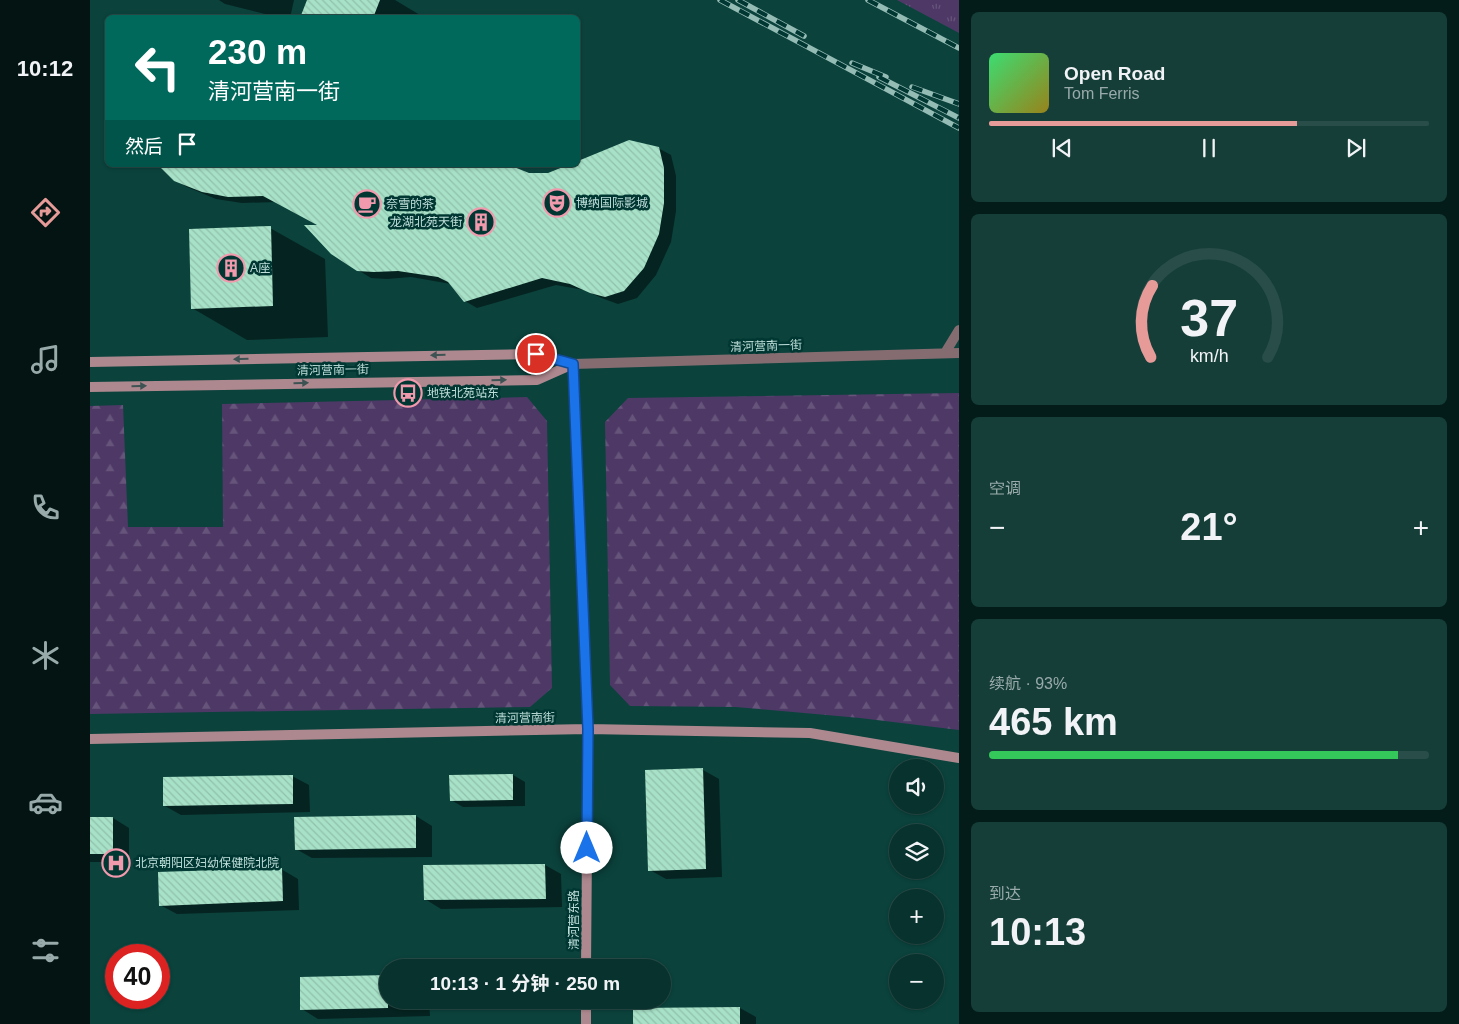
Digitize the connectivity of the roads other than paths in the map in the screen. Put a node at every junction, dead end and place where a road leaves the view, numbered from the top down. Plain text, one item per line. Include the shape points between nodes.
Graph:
1 (959, 330) edge
2 (945, 353) junction
3 (959, 353) edge
4 (90, 362) edge
5 (573, 364) junction
6 (90, 386) edge
7 (588, 729) junction
8 (90, 739) edge
9 (959, 758) edge
10 (586, 959) edge
11 (586, 1009) edge
12 (586, 1024) edge

1 - 2 street
2 - 3 street, 清河营南一街
2 - 5 street, 清河营南一街
5 -> 4 street, 清河营南一街 via 536,354
6 -> 5 street, 清河营南一街 via 537,380
5 - 7 street, 清河营东路
7 - 8 street, 清河营南街
7 - 9 street, 清河营南街 via 810,733
7 - 10 street, 清河营东路
11 - 12 street

